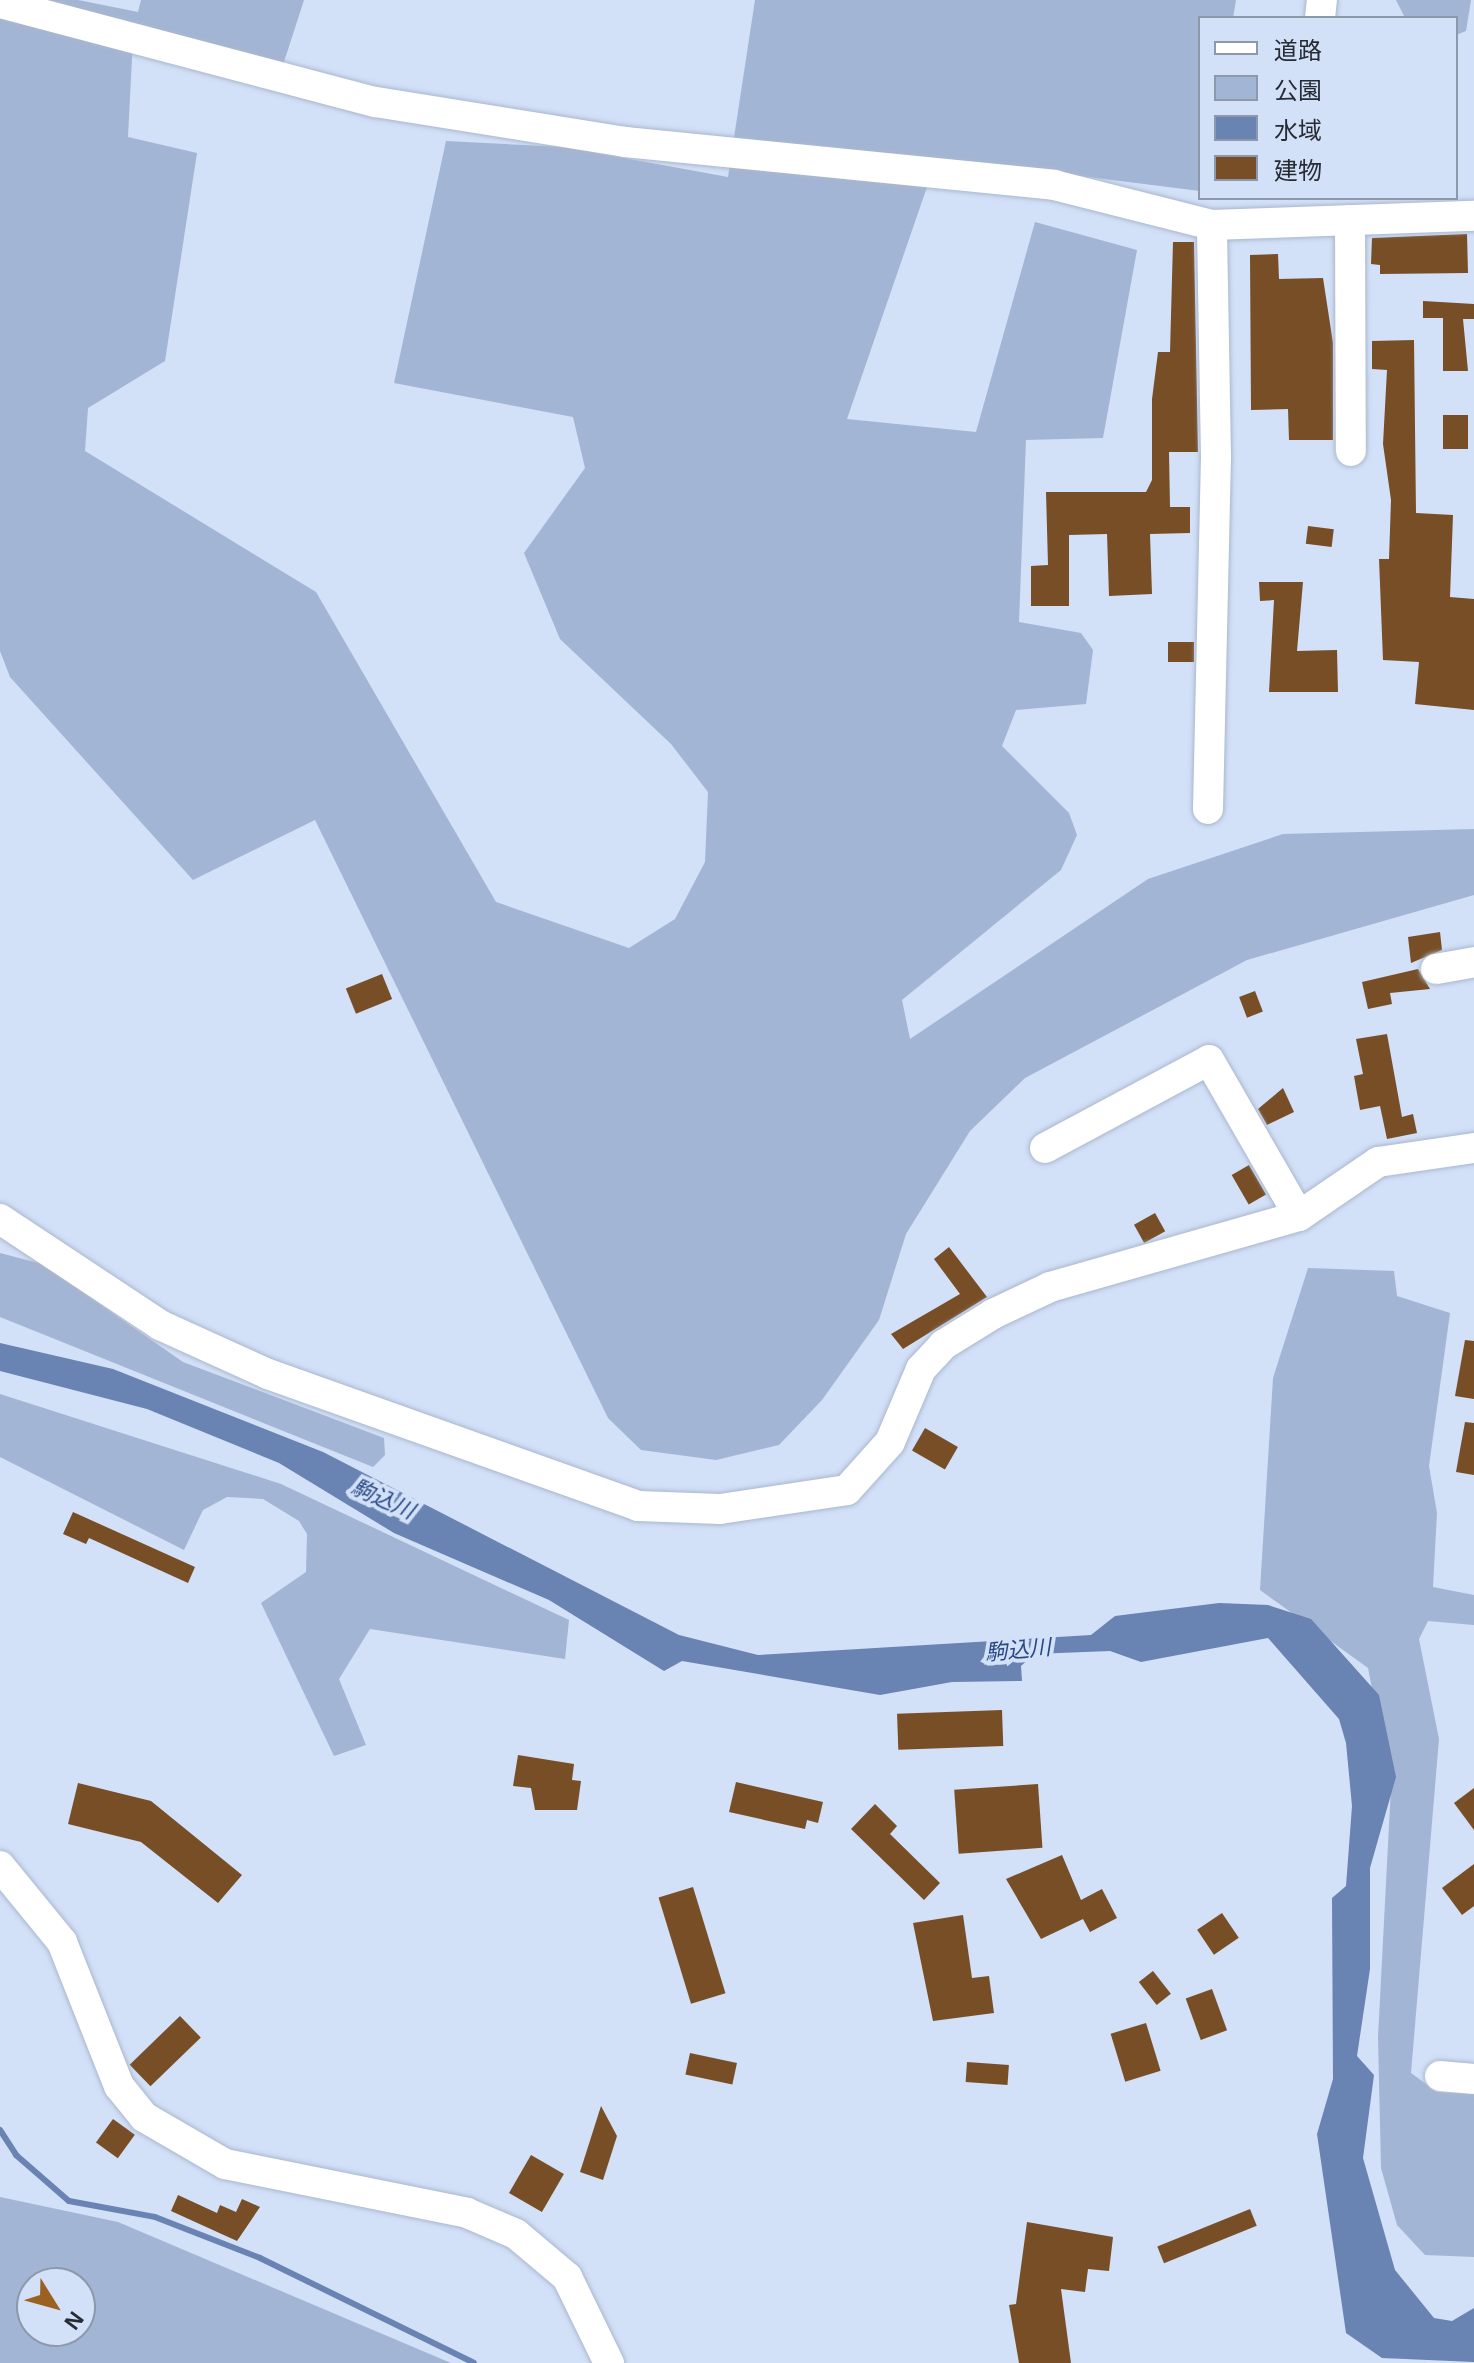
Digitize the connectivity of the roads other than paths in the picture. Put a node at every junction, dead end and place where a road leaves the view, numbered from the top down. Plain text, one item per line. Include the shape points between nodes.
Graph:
1 (0, 3) edge
2 (1303, 209) edge
3 (1474, 216) edge
4 (1350, 220) junction
5 (1212, 225) junction
6 (1351, 451) dead end
7 (1208, 809) dead end
8 (1474, 962) edge
9 (1436, 969) dead end
10 (1045, 1148) dead end
11 (1474, 1148) edge
12 (1299, 1216) junction
13 (0, 1219) edge
14 (0, 1866) edge
15 (1440, 2076) dead end
16 (1474, 2079) edge
17 (609, 2363) edge

1 - 5 street via 376,102 625,142 1054,185
2 - 4 street
2 - 5 street
3 - 4 street
4 - 6 street
5 - 7 street via 1216,458
8 - 9 street
10 - 12 street via 1209,1060
11 - 12 street via 1378,1162
12 - 13 street via 1050,1287 993,1314 943,1345 921,1369 890,1442 847,1490 663,1511 268,1374 160,1325
14 - 17 street via 62,1942 119,2086 144,2117 225,2164 467,2213 516,2234 567,2277
15 - 16 street

